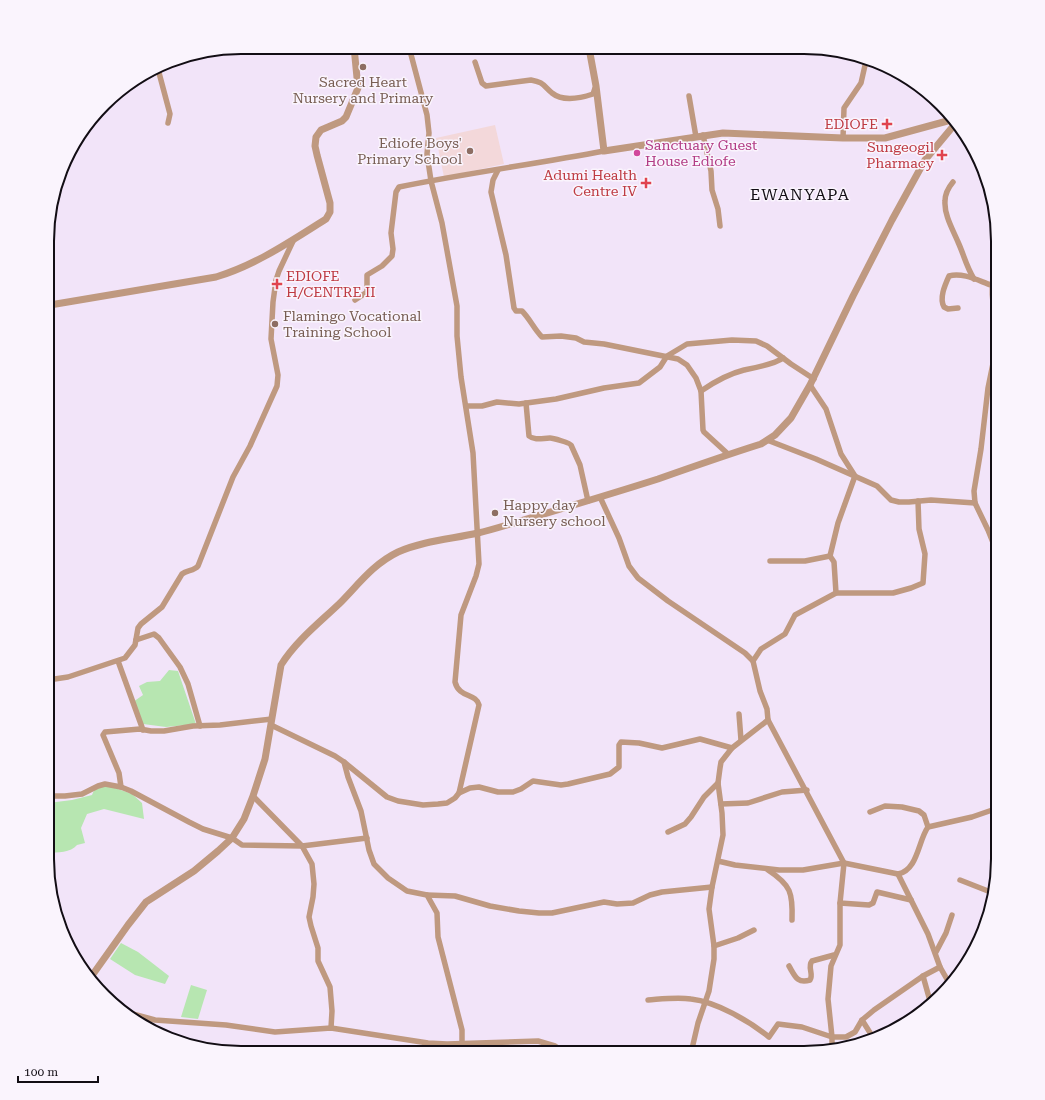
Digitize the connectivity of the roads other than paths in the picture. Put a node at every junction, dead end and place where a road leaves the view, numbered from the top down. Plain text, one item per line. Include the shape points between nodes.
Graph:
1 (355, 54) edge
2 (411, 54) edge
3 (590, 54) edge
4 (475, 62) dead end
5 (865, 64) edge
6 (159, 73) edge
7 (596, 86) junction
8 (689, 96) dead end
9 (947, 121) edge
10 (168, 123) dead end
11 (952, 127) edge
12 (699, 136) junction
13 (843, 138) junction
14 (604, 151) junction
15 (498, 170) junction
16 (431, 181) junction
17 (953, 182) dead end
18 (720, 226) dead end
19 (294, 238) junction
20 (974, 279) junction
21 (991, 285) edge
22 (355, 300) dead end
23 (54, 304) edge
24 (958, 308) dead end
25 (666, 356) junction
26 (783, 358) junction
27 (991, 379) edge
28 (812, 382) junction
29 (701, 390) junction
30 (526, 403) junction
31 (466, 406) junction
32 (767, 440) junction
33 (728, 454) junction
34 (855, 476) junction
35 (600, 497) junction
36 (588, 501) junction
37 (918, 501) junction
38 (975, 503) junction
39 (478, 533) junction
40 (991, 537) edge
41 (830, 556) junction
42 (770, 560) dead end
43 (836, 593) junction
44 (136, 640) junction
45 (118, 661) junction
46 (753, 661) junction
47 (54, 679) edge
48 (739, 714) dead end
49 (768, 720) junction
50 (272, 722) junction
51 (200, 726) junction
52 (144, 730) junction
53 (741, 740) junction
54 (732, 748) junction
55 (344, 762) junction
56 (718, 783) junction
57 (121, 787) junction
58 (806, 790) junction
59 (460, 793) junction
60 (54, 796) edge
61 (253, 796) junction
62 (721, 804) junction
63 (991, 810) edge
64 (870, 812) dead end
65 (928, 827) junction
66 (668, 832) dead end
67 (232, 838) junction
68 (367, 838) junction
69 (302, 846) junction
70 (718, 861) junction
71 (844, 863) junction
72 (768, 870) junction
73 (898, 874) junction
74 (960, 880) dead end
75 (712, 887) junction
76 (988, 891) edge
77 (427, 895) junction
78 (911, 900) junction
79 (840, 904) junction
80 (952, 915) dead end
81 (792, 920) dead end
82 (754, 930) dead end
83 (714, 946) junction
84 (936, 952) junction
85 (834, 955) junction
86 (789, 966) dead end
87 (940, 967) junction
88 (93, 973) edge
89 (923, 976) junction
90 (947, 979) edge
91 (929, 997) edge
92 (648, 1000) dead end
93 (705, 1003) junction
94 (140, 1016) edge
95 (862, 1020) junction
96 (331, 1028) junction
97 (871, 1034) edge
98 (832, 1037) junction
99 (832, 1043) edge
100 (462, 1044) junction
101 (555, 1046) edge
102 (693, 1046) edge

1 - 19 street via 358,88 350,108 342,121 321,130 316,137 315,146 330,212 326,218
2 - 16 street via 427,115 427,154
3 - 7 street
4 - 7 street via 482,83 486,86 531,80 542,82 554,94 578,98 593,94
5 - 13 street via 861,83 844,108
6 - 10 street via 170,114
7 - 14 street
8 - 12 street
9 - 13 street via 885,138
11 - 28 street via 925,160 853,296
12 - 13 street via 735,133
12 - 14 street
12 - 18 street via 710,171
14 - 15 street
15 - 16 street
15 - 25 street via 491,192 516,311 525,314 542,337 572,337 584,342
16 - 22 street via 397,189 391,232 392,256 367,276 367,292
16 - 31 street via 442,223 457,306 457,336
17 - 20 street via 946,192 944,202 966,264
19 - 23 street via 248,266 216,277
19 - 44 street via 278,272 273,302 271,339 278,375 277,386 248,451 233,477 198,566 182,574 162,607 138,628
20 - 21 street
20 - 24 street via 949,276 942,304 944,307
25 - 26 street via 687,344 732,340 756,341
25 - 29 street via 678,359 686,365
25 - 30 street via 660,367 639,383
26 - 28 street
26 - 29 street via 742,371
27 - 38 street via 974,491
28 - 32 street via 791,418 776,435
28 - 34 street via 826,410 841,454
29 - 33 street via 703,430
30 - 31 street via 497,402 482,406
30 - 36 street via 529,436 532,439 554,438 571,445 580,465
31 - 39 street via 474,453
32 - 33 street
32 - 34 street
33 - 35 street
34 - 37 street via 877,486 891,500
34 - 41 street via 838,523
35 - 36 street
35 - 46 street via 629,566 638,578
36 - 39 street
37 - 38 street
37 - 43 street via 919,529 925,554 923,583 893,593
38 - 40 street
39 - 50 street via 418,545 398,552 376,565 289,653 281,665
39 - 59 street via 478,568 461,615 455,682 460,691 478,701
41 - 42 street via 805,561
41 - 43 street via 834,562
43 - 46 street via 795,615 785,634 761,649
44 - 45 street via 125,658
44 - 51 street via 154,634 159,638 180,667 188,684
45 - 47 street
45 - 52 street
46 - 49 street
48 - 53 street
49 - 53 street
49 - 58 street
50 - 51 street
50 - 55 street
50 - 61 street via 265,759
51 - 52 street via 164,731
52 - 57 street via 104,734 119,774
53 - 54 street
54 - 56 street via 722,762
54 - 59 street via 700,739 662,748 621,742 620,767 610,774 561,785 533,781 513,792 498,792 479,787
55 - 59 street via 387,797 398,800 423,805 447,803
55 - 68 street via 361,811
56 - 62 street
56 - 66 street via 704,797 685,824
57 - 60 street via 105,784 82,794
57 - 67 street via 203,829
58 - 62 street via 782,792 748,803
58 - 71 street
61 - 67 street via 244,819
61 - 69 street
62 - 70 street via 723,828
63 - 65 street
64 - 65 street via 885,806 919,811 924,815
65 - 73 street via 909,868
67 - 69 street via 242,845
67 - 88 street via 194,871 146,902
68 - 69 street
68 - 77 street via 371,857 377,868 407,891
69 - 96 street via 313,870 313,897 309,918 318,948 318,961 330,987
70 - 72 street
70 - 75 street
71 - 72 street via 803,870
71 - 73 street
71 - 79 street
72 - 81 street via 781,878 788,889 792,898
73 - 78 street
74 - 76 street
75 - 77 street via 662,892 634,903 604,902 552,913 504,909 455,896
75 - 83 street via 710,916
77 - 100 street via 438,912 438,937 460,1022
78 - 79 street via 877,892 873,903 869,905
78 - 84 street
79 - 85 street via 840,945
80 - 84 street
82 - 83 street
83 - 93 street via 712,974
84 - 87 street
85 - 86 street via 812,961 810,980 796,978
85 - 98 street via 828,999
87 - 89 street
87 - 90 street
89 - 91 street
89 - 95 street
92 - 93 street via 687,998
93 - 98 street via 734,1014 769,1037 778,1024 802,1027
93 - 102 street
94 - 96 street via 155,1020 226,1024 275,1032
95 - 97 street
95 - 98 street via 855,1032 846,1037
96 - 100 street via 428,1043
98 - 99 street
100 - 101 street via 538,1041

